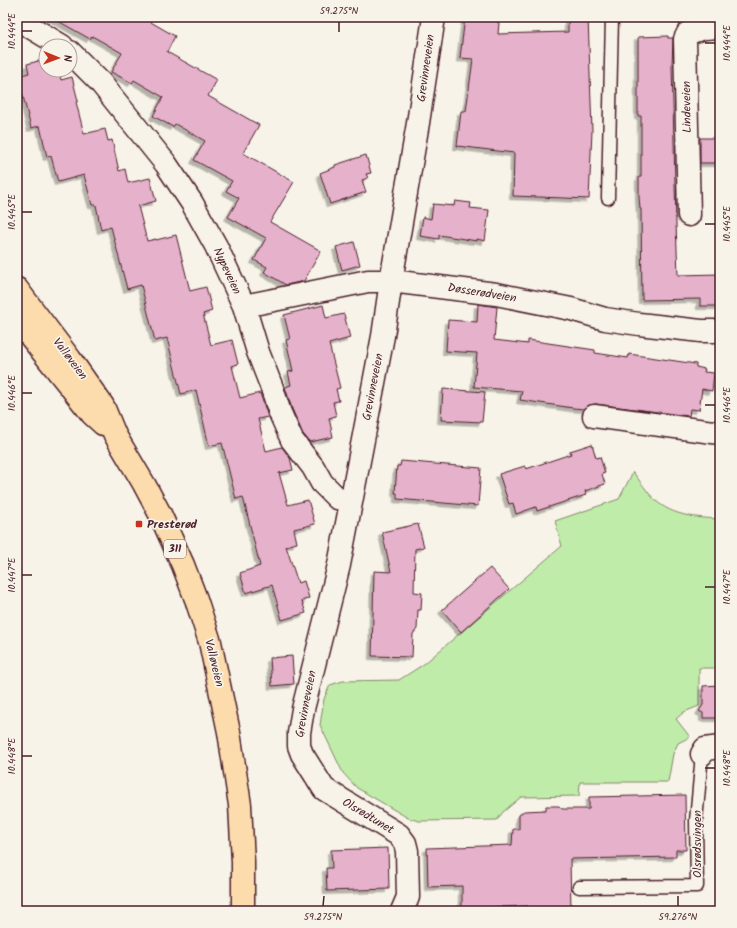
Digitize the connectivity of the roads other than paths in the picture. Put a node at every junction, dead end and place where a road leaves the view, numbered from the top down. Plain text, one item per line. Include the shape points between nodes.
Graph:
1 (434, 17) edge
2 (612, 17) edge
3 (17, 19) edge
4 (720, 27) edge
5 (49, 38) edge
6 (78, 60) edge
7 (608, 198) dead end
8 (689, 215) dead end
9 (391, 281) junction
10 (17, 289) edge
11 (244, 306) junction
12 (17, 320) edge
13 (720, 331) edge
14 (594, 416) dead end
15 (720, 433) edge
16 (115, 435) junction
17 (351, 502) junction
18 (711, 751) edge
19 (302, 754) joint
20 (579, 887) dead end
21 (243, 911) edge
22 (402, 911) edge

1 - 9 street, Grevinneveien
2 - 7 lane
3 - 5 street
4 - 8 street, Lindeveien via 688,33 686,39
6 - 11 street, Nypeveien via 100,82 166,164 216,246
9 - 11 street, Døsserødveien via 368,281
9 - 13 street, Døsserødveien via 496,294 606,319
9 - 17 street, Grevinneveien
10 - 16 main road, Valløveien / 311 via 94,392
11 - 17 street, Nypeveien via 258,352 292,440 330,492 337,498
12 - 16 main road, Valløveien / 311 via 92,414
14 - 15 street
16 - 21 main road, Valløveien / 311 via 160,514 183,565 210,642 230,732 240,805
17 - 19 street, Grevinneveien via 339,565 298,733
18 - 20 lane, Olsrødsvingen via 696,821 697,886
19 - 22 street, Olsrødtunet via 324,790 400,835 407,851 408,897

